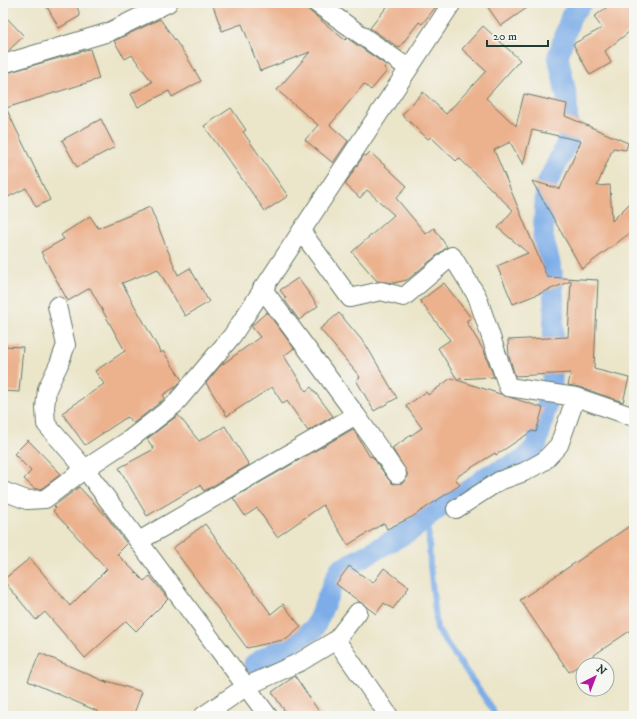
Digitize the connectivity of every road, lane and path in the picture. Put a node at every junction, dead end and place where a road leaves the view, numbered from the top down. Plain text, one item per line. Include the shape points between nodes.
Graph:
1 (168, 3) edge
2 (316, 3) edge
3 (452, 3) edge
4 (3, 64) edge
5 (408, 68) junction
6 (301, 231) junction
7 (262, 288) junction
8 (57, 306) dead end
9 (576, 397) junction
10 (356, 414) junction
11 (634, 417) edge
12 (85, 469) junction
13 (397, 474) dead end
14 (3, 491) edge
15 (456, 509) dead end
16 (139, 541) junction
17 (358, 612) dead end
18 (336, 640) junction
19 (247, 686) junction
20 (203, 716) edge
21 (268, 716) edge
22 (390, 716) edge

1 - 4 street via 109,32
2 - 5 street
3 - 5 street
5 - 6 street
6 - 7 street
6 - 9 street via 350,298 381,291 404,297 452,256 477,296 508,387
7 - 10 street
7 - 12 street via 232,336 174,405
8 - 12 street via 66,345 46,389 46,424
9 - 11 street
9 - 15 street via 560,445 544,461 499,481
10 - 13 street
10 - 16 street
12 - 14 street via 45,499 27,500
12 - 16 street
16 - 19 street
17 - 18 street
18 - 19 street via 300,662
18 - 22 street
19 - 20 street
19 - 21 street

